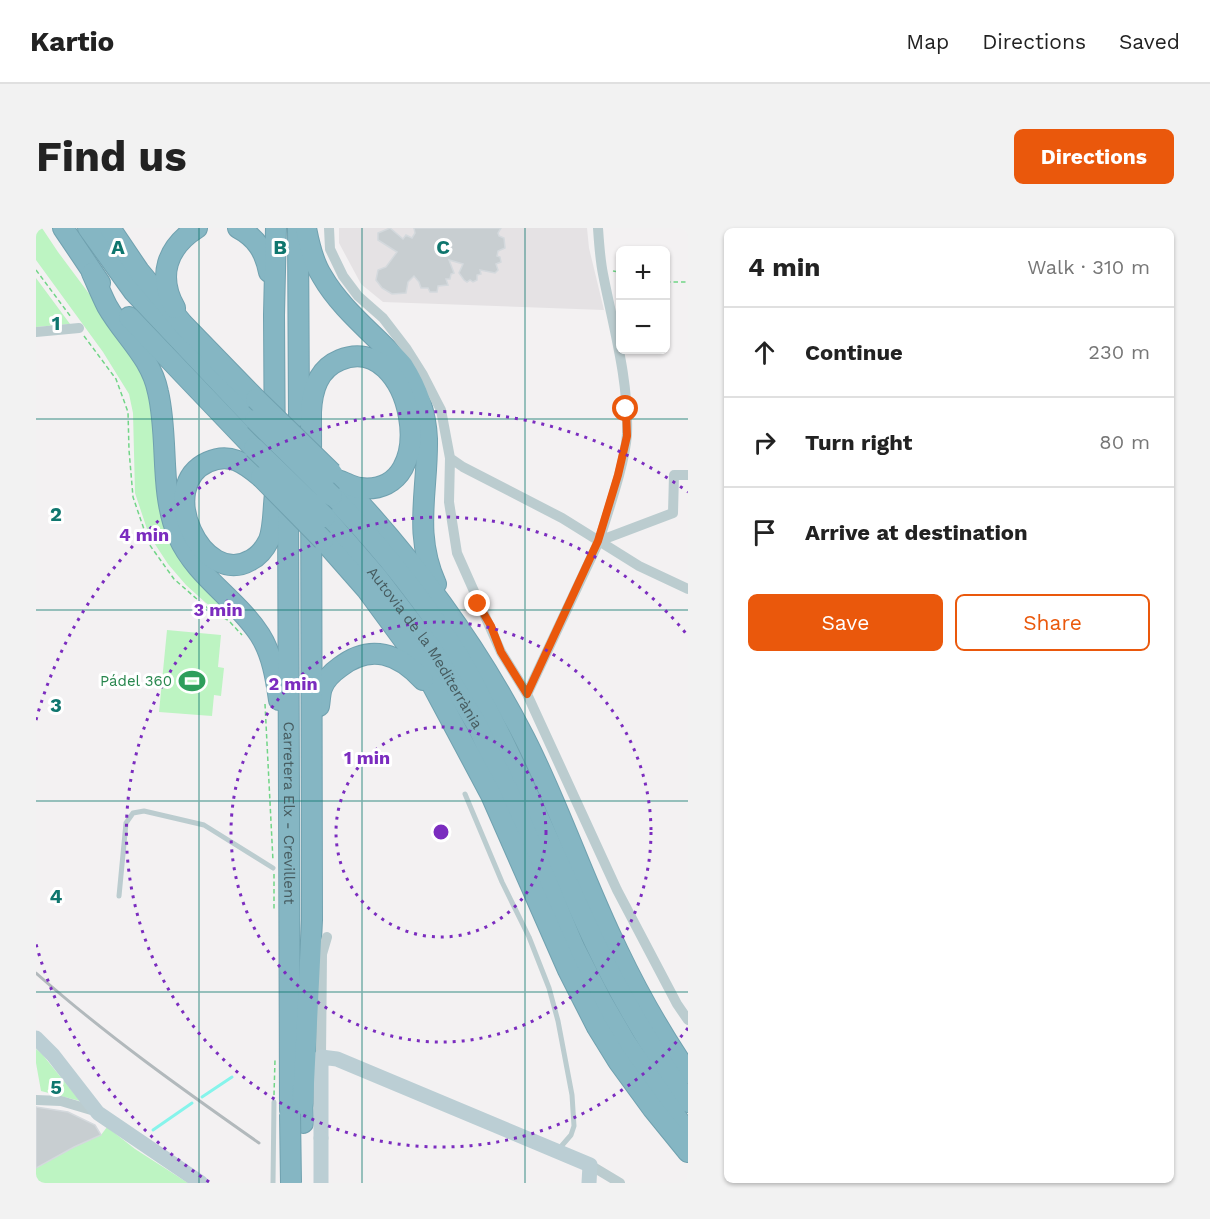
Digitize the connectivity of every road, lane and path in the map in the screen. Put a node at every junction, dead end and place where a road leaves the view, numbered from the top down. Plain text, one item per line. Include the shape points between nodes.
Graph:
1 (63, 228) edge
2 (88, 228) edge
3 (110, 228) edge
4 (197, 228) edge
5 (238, 228) edge
6 (276, 228) edge
7 (285, 228) edge
8 (298, 228) edge
9 (306, 228) edge
10 (328, 228) edge
11 (598, 228) edge
12 (36, 270) edge
13 (92, 273) junction
14 (670, 282) edge
15 (688, 282) edge
16 (274, 315) junction
17 (183, 324) junction
18 (79, 328) junction
19 (36, 332) edge
20 (450, 458) junction
21 (688, 475) edge
22 (334, 483) junction
23 (275, 494) junction
24 (598, 541) junction
25 (688, 589) edge
26 (445, 606) junction
27 (242, 636) dead end
28 (527, 694) junction
29 (441, 701) junction
30 (265, 702) dead end
31 (281, 723) junction
32 (465, 794) dead end
33 (312, 820) junction
34 (273, 868) junction
35 (119, 896) dead end
36 (281, 912) junction
37 (327, 937) dead end
38 (688, 1020) edge
39 (36, 1038) edge
40 (36, 1042) edge
41 (275, 1055) dead end
42 (321, 1057) junction
43 (688, 1073) edge
44 (36, 1100) edge
45 (688, 1102) edge
46 (93, 1111) junction
47 (292, 1111) junction
48 (688, 1134) edge
49 (557, 1151) junction
50 (688, 1152) edge
51 (590, 1165) junction
52 (194, 1183) edge
53 (201, 1183) edge
54 (273, 1183) edge
55 (291, 1183) edge
56 (303, 1183) edge
57 (321, 1183) edge
58 (589, 1183) edge
59 (620, 1183) edge

1 - 13 highway, Autovia de la Mediterrània
2 - 22 highway, Autovia de la Mediterrània, bridge via 134,292 255,420
3 - 17 highway
4 - 17 highway via 177,244 166,269 167,287
5 - 16 highway via 262,248 271,281
6 - 16 highway
7 - 36 highway, Carretera Elx - Crevillent
8 - 47 highway, Carretera Elx - Crevillent
9 - 26 highway via 322,276 403,366 419,398 427,438 422,527 426,556
10 - 20 street via 330,249 343,276 383,318 423,375 441,410
11 - 24 street via 619,348 627,436
12 - 18 path
13 - 31 highway via 108,307 148,362 158,390 169,504 178,536 192,559 260,634 277,681
13 - 48 highway, Autovia de la Mediterrània, bridge via 152,343 325,517 432,649 477,725 601,1000
14 - 15 path
16 - 23 highway
17 - 22 highway, bridge
18 - 19 street
18 - 27 path via 116,379 128,412 133,497 149,544 174,579 206,607 230,621
20 - 24 street
20 - 28 street via 452,531 457,553 501,652
21 - 24 street via 674,475 673,513
22 - 26 highway via 408,558
22 - 33 highway via 358,488 386,485 406,460 410,420 404,398 386,368 371,359 344,358 330,364 312,392
22 - 45 highway, Autovia de la Mediterrània via 357,521 420,598 462,661 516,767 617,986
23 - 29 highway, bridge via 268,541 244,565 221,563 199,545 186,517 186,484 194,471 219,457 244,463 323,540 367,590 413,653
23 - 31 highway
24 - 25 street
24 - 28 street
26 - 43 highway via 525,740 618,951 666,1041
28 - 38 street via 617,890
29 - 33 highway via 408,664 388,655 367,654 332,673 322,687 317,721
29 - 50 highway via 490,795 597,1027 653,1110
30 - 34 path
31 - 36 highway
32 - 49 lane via 529,937 558,1021 574,1126 572,1135
33 - 47 highway via 311,944
34 - 35 lane via 204,825 144,811 132,813 126,823
34 - 36 path
36 - 47 highway, Carretera Elx - Crevillent
37 - 42 street via 322,964
39 - 46 street
40 - 46 street
41 - 47 path
42 - 49 street via 337,1059
42 - 57 street, bridge
44 - 46 street via 61,1101
46 - 52 street
46 - 53 street
47 - 54 lane, bridge
47 - 55 highway, Carretera Elx - Crevillent, bridge
47 - 56 highway, Carretera Elx - Crevillent
49 - 51 street
51 - 58 street
51 - 59 street

